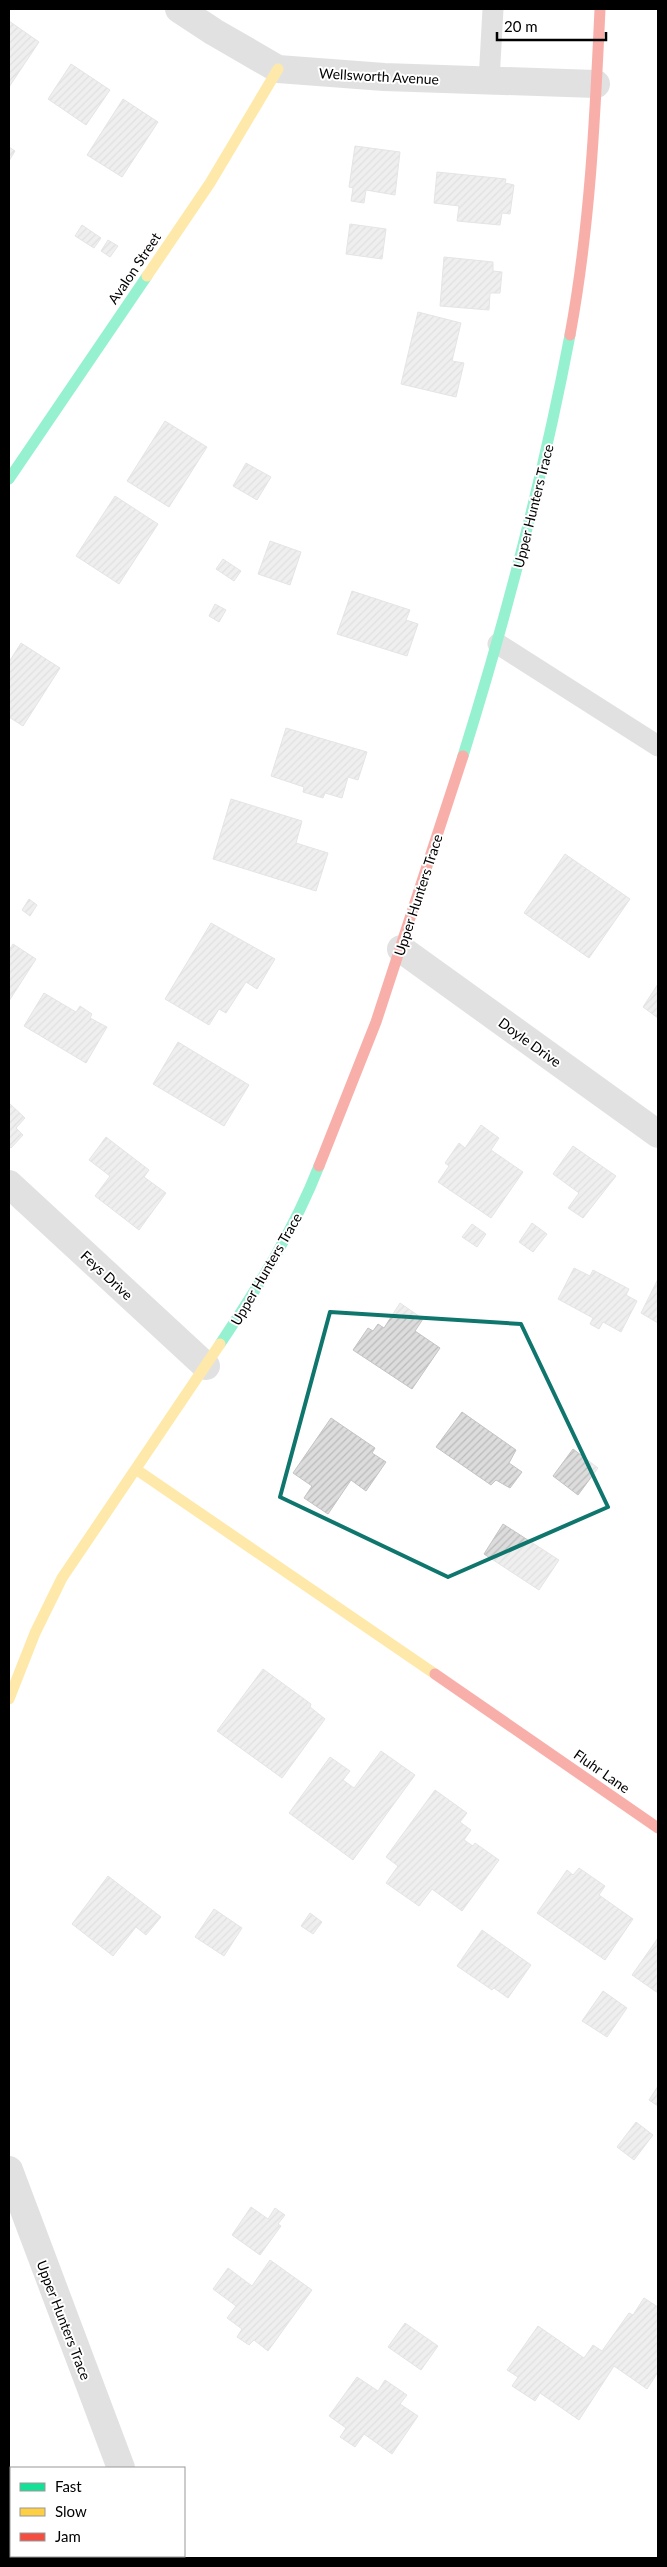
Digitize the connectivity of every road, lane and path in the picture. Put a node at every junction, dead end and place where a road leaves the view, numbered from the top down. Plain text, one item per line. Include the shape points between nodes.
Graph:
1 (179, 9) edge
2 (493, 9) edge
3 (600, 9) edge
4 (278, 69) junction
5 (489, 80) junction
6 (596, 84) junction
7 (9, 479) edge
8 (498, 644) junction
9 (658, 746) edge
10 (401, 949) junction
11 (658, 1134) edge
12 (9, 1184) edge
13 (206, 1366) junction
14 (137, 1470) junction
15 (9, 1699) edge
16 (658, 1828) edge
17 (9, 2170) edge
18 (121, 2467) edge

1 - 4 street, Wellsworth Avenue
2 - 5 lane
3 - 6 street, Upper Hunters Trace
4 - 5 street, Wellsworth Avenue
4 - 7 street, Avalon Street via 210,182
5 - 6 street, Wellsworth Avenue
6 - 8 street, Upper Hunters Trace via 592,177 571,338 537,494
8 - 9 lane
8 - 10 street, Upper Hunters Trace
10 - 11 street, Doyle Drive
10 - 13 street, Upper Hunters Trace via 307,1196 267,1273
12 - 13 street, Feys Drive
13 - 14 street, Upper Hunters Trace
14 - 15 street, Upper Hunters Trace via 62,1578 35,1633
14 - 16 street, Fluhr Lane
17 - 18 street, Upper Hunters Trace

